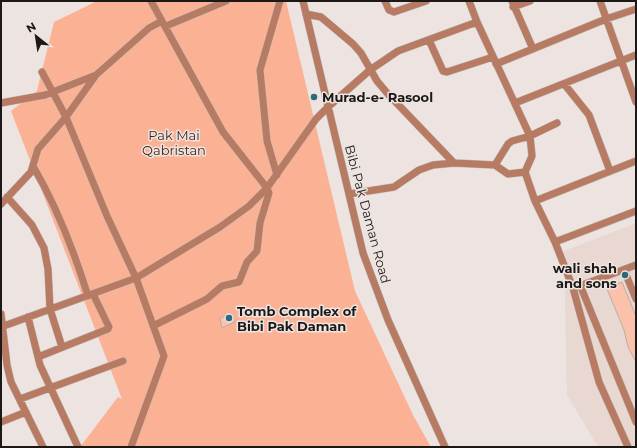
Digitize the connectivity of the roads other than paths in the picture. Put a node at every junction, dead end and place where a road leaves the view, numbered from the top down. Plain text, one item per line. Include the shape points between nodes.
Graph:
1 (151, 1) edge
2 (226, 1) edge
3 (280, 1) edge
4 (303, 1) edge
5 (385, 1) edge
6 (426, 1) edge
7 (469, 1) edge
8 (530, 1) edge
9 (600, 1) edge
10 (513, 4) edge
11 (636, 9) edge
12 (306, 14) junction
13 (606, 19) junction
14 (477, 22) junction
15 (164, 23) junction
16 (429, 40) junction
17 (533, 49) junction
18 (636, 55) edge
19 (493, 57) junction
20 (621, 62) junction
21 (496, 64) junction
22 (370, 70) junction
23 (42, 72) dead end
24 (96, 75) junction
25 (565, 85) junction
26 (53, 92) junction
27 (636, 102) edge
28 (1, 103) edge
29 (515, 103) junction
30 (328, 107) junction
31 (66, 117) junction
32 (557, 123) dead end
33 (530, 136) junction
34 (636, 161) edge
35 (454, 163) junction
36 (495, 165) junction
37 (33, 166) junction
38 (610, 171) junction
39 (525, 172) junction
40 (277, 175) junction
41 (267, 188) junction
42 (349, 194) junction
43 (7, 197) junction
44 (536, 201) junction
45 (1, 204) edge
46 (636, 211) edge
47 (555, 242) junction
48 (636, 265) edge
49 (624, 270) junction
50 (136, 278) junction
51 (580, 285) junction
52 (573, 288) junction
53 (91, 295) junction
54 (636, 299) edge
55 (50, 309) junction
56 (1, 314) edge
57 (28, 317) junction
58 (2, 326) edge
59 (153, 326) junction
60 (62, 348) junction
61 (38, 357) junction
62 (123, 361) dead end
63 (51, 388) junction
64 (20, 399) junction
65 (26, 412) junction
66 (1, 422) edge
67 (636, 422) edge
68 (43, 447) edge
69 (78, 447) edge
70 (131, 447) edge
71 (445, 447) edge
72 (628, 447) edge

1 - 15 street
2 - 15 street
3 - 40 street via 260,70 267,142
4 - 12 street, Bibi Pak Daman Road
5 - 6 street via 389,10 394,12
7 - 14 street
8 - 10 street
9 - 13 street
10 - 17 street
11 - 13 street
12 - 22 street via 321,17 342,34 361,53
12 - 30 street, Bibi Pak Daman Road
13 - 17 street
13 - 20 street
14 - 16 street
14 - 19 street
15 - 24 street via 149,28
15 - 41 street via 223,132
16 - 19 street via 443,71 447,72
16 - 22 street via 391,55
17 - 21 street
18 - 20 street
19 - 21 street
20 - 25 street
20 - 27 street
21 - 29 street
22 - 30 street
22 - 35 street via 388,94
23 - 26 street
24 - 26 street
24 - 31 street
25 - 29 street
25 - 38 street via 588,116
26 - 28 street
26 - 31 street
29 - 33 street
30 - 40 street via 316,119
30 - 42 street, Bibi Pak Daman Road
31 - 37 street via 38,149
31 - 50 street
32 - 33 street
33 - 36 street via 508,144
33 - 39 street via 532,156
34 - 38 street
35 - 36 street
35 - 42 street via 433,165 419,170 394,187
36 - 39 street via 508,174
37 - 43 street via 31,172
37 - 53 street via 49,194
38 - 44 street
39 - 44 street
40 - 41 street
41 - 50 street via 249,206 220,228
41 - 59 street via 269,193 260,223 256,251 247,262 239,282 222,286 207,299
42 - 71 street, Bibi Pak Daman Road via 373,284
43 - 45 street
43 - 55 street via 32,225 44,248
44 - 47 street
46 - 47 street
47 - 52 street
48 - 49 street
49 - 51 street
49 - 54 street
50 - 53 street
50 - 59 street
51 - 52 street
51 - 67 street
52 - 72 street via 599,382
53 - 55 street
53 - 60 street via 109,329
55 - 57 street
55 - 60 street
56 - 58 street
57 - 58 street
57 - 61 street
58 - 64 street via 8,372
59 - 70 street via 164,356
60 - 61 street
61 - 63 street
62 - 63 street
63 - 64 street
63 - 69 street
64 - 65 street
65 - 66 street
65 - 68 street

